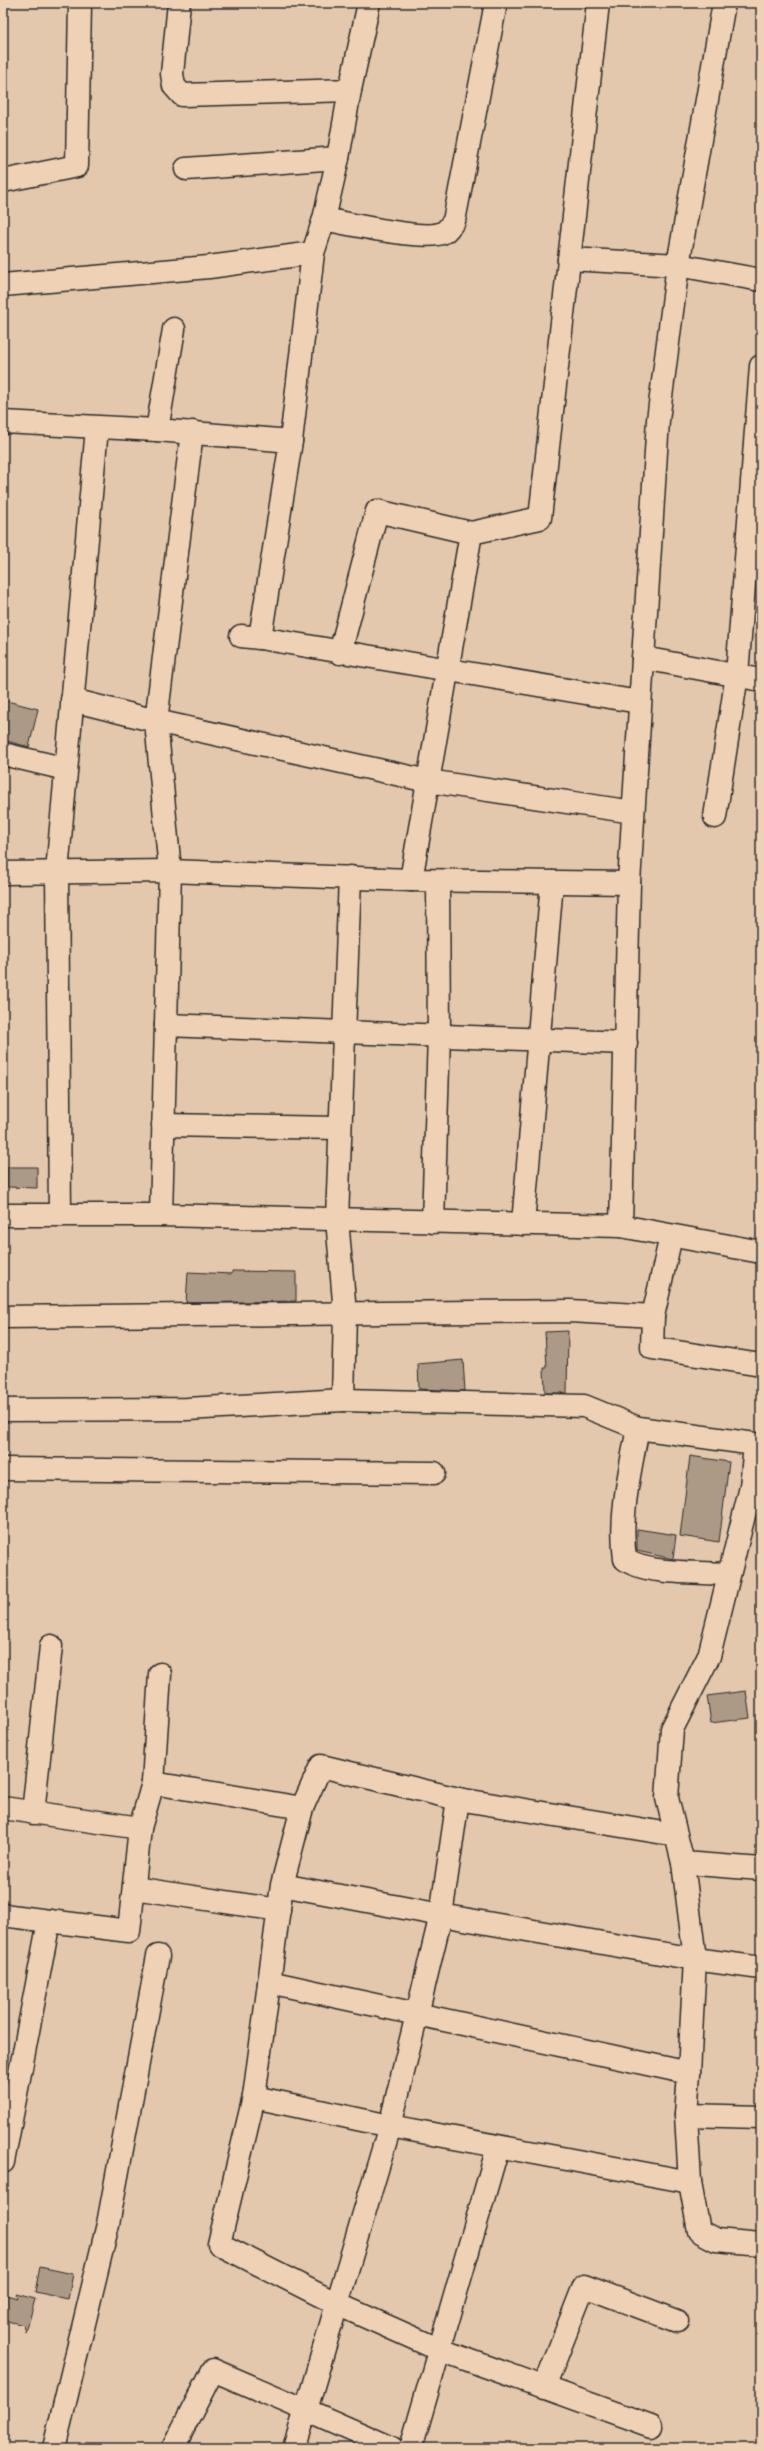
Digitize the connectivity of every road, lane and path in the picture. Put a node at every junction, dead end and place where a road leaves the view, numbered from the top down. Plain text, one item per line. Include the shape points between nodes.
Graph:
1 (80, 3) edge
2 (179, 3) edge
3 (369, 3) edge
4 (496, 3) edge
5 (598, 3) edge
6 (724, 3) edge
7 (350, 90) junction
8 (338, 158) junction
9 (186, 169) dead end
10 (3, 181) edge
11 (324, 219) junction
12 (313, 253) junction
13 (569, 259) junction
14 (678, 265) junction
15 (761, 280) edge
16 (3, 285) edge
17 (174, 329) dead end
18 (761, 366) edge
19 (3, 422) edge
20 (97, 428) junction
21 (157, 430) junction
22 (192, 432) junction
23 (290, 441) junction
24 (471, 532) junction
25 (340, 653) junction
26 (643, 658) junction
27 (447, 670) junction
28 (737, 675) junction
29 (761, 680) edge
30 (72, 700) junction
31 (639, 702) junction
32 (156, 721) junction
33 (3, 754) edge
34 (66, 770) junction
35 (428, 781) junction
36 (633, 812) junction
37 (715, 817) dead end
38 (56, 872) junction
39 (170, 872) junction
40 (3, 873) edge
41 (350, 877) junction
42 (411, 880) junction
43 (438, 880) junction
44 (552, 882) junction
45 (629, 883) junction
46 (166, 1025) junction
47 (344, 1032) junction
48 (439, 1036) junction
49 (538, 1039) junction
50 (626, 1043) junction
51 (163, 1125) junction
52 (340, 1128) junction
53 (3, 1215) edge
54 (60, 1215) junction
55 (161, 1215) junction
56 (336, 1219) junction
57 (433, 1222) junction
58 (523, 1224) junction
59 (621, 1226) junction
60 (671, 1236) junction
61 (761, 1252) edge
62 (345, 1313) junction
63 (653, 1316) junction
64 (3, 1317) edge
65 (761, 1364) edge
66 (343, 1400) junction
67 (3, 1410) edge
68 (638, 1428) junction
69 (758, 1445) edge
70 (3, 1469) edge
71 (434, 1473) dead end
72 (729, 1574) junction
73 (51, 1646) dead end
74 (160, 1674) dead end
75 (153, 1783) junction
76 (458, 1799) junction
77 (3, 1808) edge
78 (302, 1808) junction
79 (33, 1813) junction
80 (140, 1828) junction
81 (676, 1835) junction
82 (683, 1863) junction
83 (761, 1869) edge
84 (282, 1885) junction
85 (134, 1888) junction
86 (279, 1910) junction
87 (3, 1915) edge
88 (441, 1915) junction
89 (49, 1921) junction
90 (158, 1956) dead end
91 (695, 1959) junction
92 (761, 1968) edge
93 (269, 1982) junction
94 (417, 2015) junction
95 (689, 2073) junction
96 (254, 2097) junction
97 (686, 2115) junction
98 (761, 2117) edge
99 (390, 2126) junction
100 (498, 2147) junction
101 (3, 2162) edge
102 (690, 2182) junction
103 (761, 2244) edge
104 (336, 2304) junction
105 (678, 2321) dead end
106 (438, 2349) junction
107 (544, 2388) junction
108 (306, 2410) junction
109 (651, 2426) dead end
110 (54, 2448) edge
111 (174, 2448) edge
112 (294, 2448) edge
113 (392, 2448) edge
114 (411, 2448) edge

1 - 10 street via 77,166
2 - 7 street via 172,74 174,86 182,95
3 - 7 street
4 - 11 street via 454,221 443,233 429,235
5 - 13 street
6 - 14 street
7 - 8 street
8 - 9 street
8 - 11 street
11 - 12 street
12 - 16 street via 209,267
12 - 23 street
13 - 14 street
13 - 24 street via 540,518
14 - 15 street
14 - 26 street via 658,420
17 - 21 street
18 - 28 street
19 - 20 street
20 - 21 street
20 - 30 street
21 - 22 street
22 - 23 street
22 - 32 street
23 - 25 street via 251,637
24 - 25 street via 377,511
24 - 27 street
25 - 27 street
26 - 28 street
26 - 31 street
27 - 31 street
27 - 35 street
28 - 29 street
28 - 37 street
30 - 32 street
30 - 34 street
31 - 36 street
32 - 35 street
32 - 39 street
33 - 34 street
34 - 38 street
35 - 36 street
35 - 42 street
36 - 45 street
38 - 39 street
38 - 40 street
38 - 54 street
39 - 41 street
39 - 46 street
41 - 42 street
41 - 47 street
42 - 43 street
43 - 44 street
43 - 48 street
44 - 45 street
44 - 49 street
45 - 50 street
46 - 47 street
46 - 51 street
47 - 48 street
47 - 52 street
48 - 49 street
48 - 57 street
49 - 50 street
49 - 58 street
50 - 59 street
51 - 52 street
51 - 55 street
52 - 56 street
53 - 54 street
54 - 55 street
55 - 56 street
56 - 57 street
56 - 62 street
57 - 58 street
58 - 59 street
59 - 60 street
60 - 61 street
60 - 63 street
62 - 63 street via 571,1311
62 - 64 street
62 - 66 street
63 - 65 street via 652,1348
66 - 67 street via 187,1409
66 - 68 street via 584,1406
68 - 69 street
68 - 72 street via 622,1536 625,1559 648,1568
69 - 72 street via 751,1487
70 - 71 street
72 - 81 street via 709,1656 672,1729 667,1798
73 - 79 street
74 - 75 street
75 - 78 street
75 - 80 street
76 - 78 street via 321,1766
76 - 81 street
76 - 88 street
77 - 79 street
78 - 84 street
79 - 80 street
80 - 85 street
81 - 82 street
82 - 83 street
82 - 91 street
84 - 86 street
84 - 88 street
85 - 86 street
85 - 89 street via 129,1931
86 - 93 street
87 - 89 street
88 - 91 street
88 - 94 street
89 - 101 street
90 - 110 street via 108,2224
91 - 92 street
91 - 95 street
93 - 94 street
93 - 96 street
94 - 95 street
94 - 99 street
95 - 97 street
96 - 99 street
96 - 104 street via 219,2244
97 - 98 street
97 - 102 street
99 - 100 street
99 - 104 street
100 - 102 street
100 - 106 street
102 - 103 street via 699,2231 716,2240
104 - 106 street
104 - 108 street
105 - 107 street via 584,2286
106 - 107 street
106 - 114 street
107 - 109 street
108 - 111 street via 213,2370
108 - 112 street
108 - 113 street

